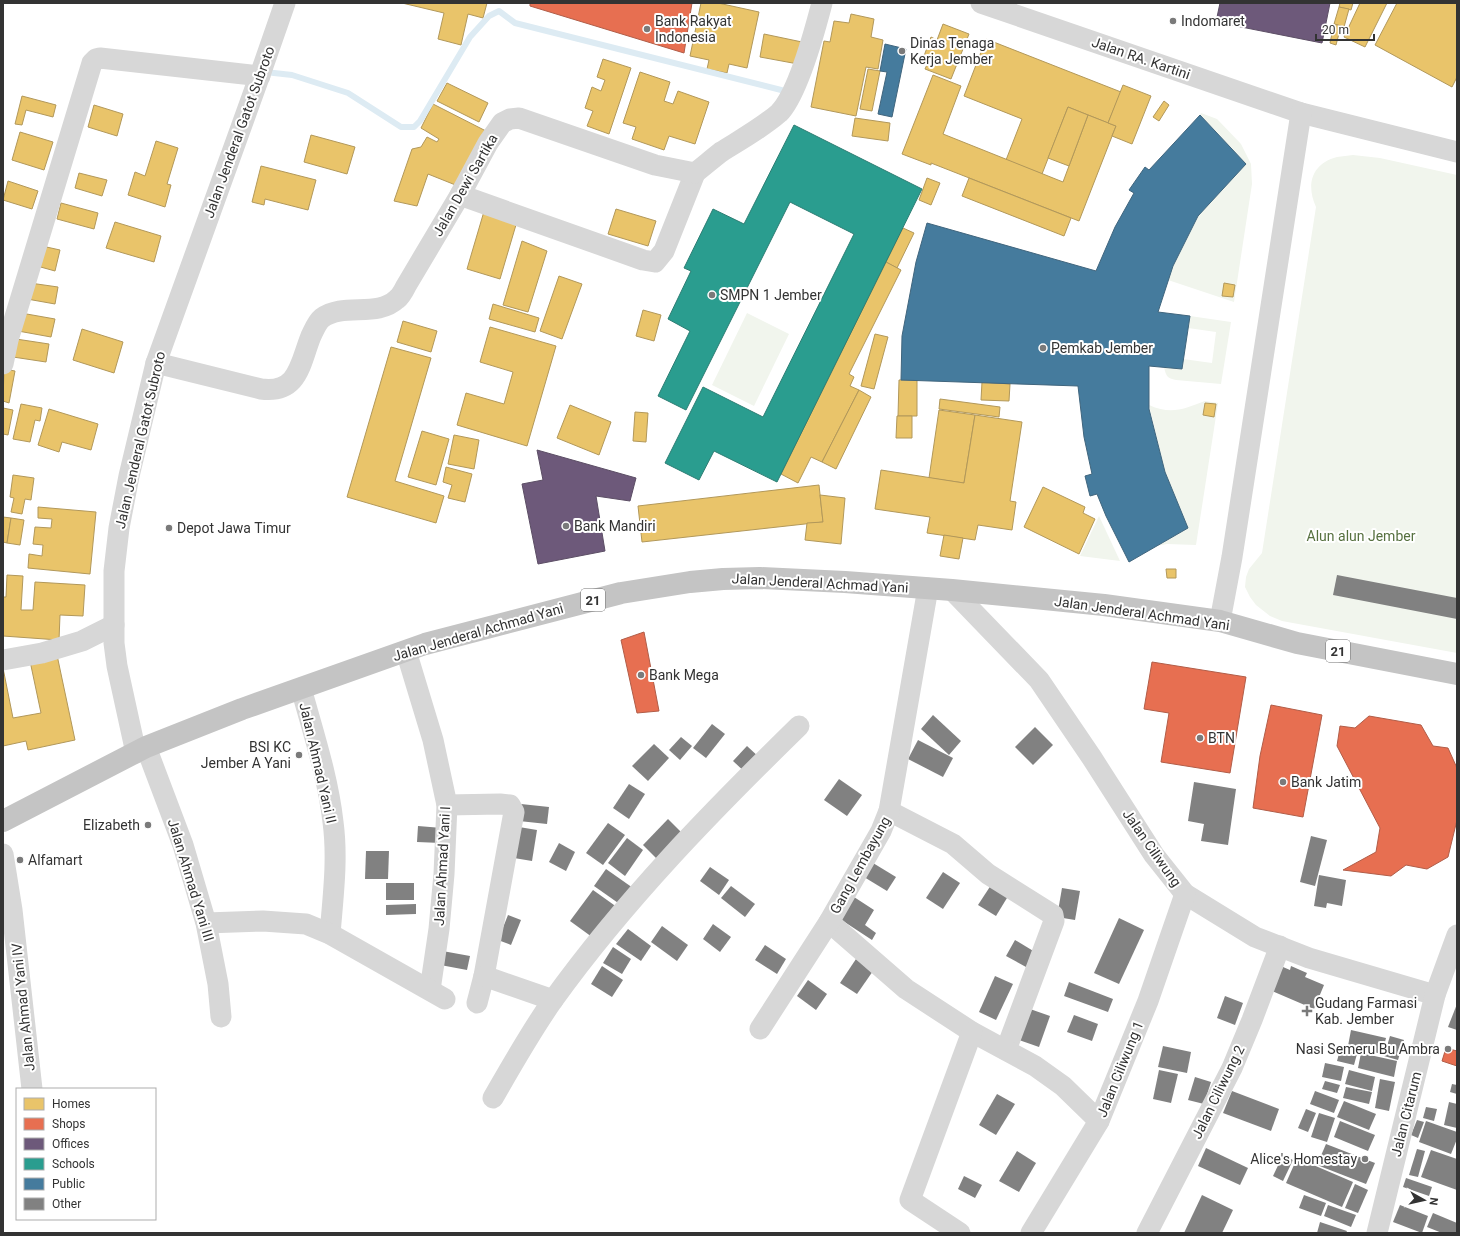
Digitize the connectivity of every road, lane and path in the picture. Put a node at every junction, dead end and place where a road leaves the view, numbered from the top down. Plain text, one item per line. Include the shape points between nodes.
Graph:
1 (285, 3) edge
2 (822, 3) edge
3 (982, 3) edge
4 (260, 76) junction
5 (1301, 113) junction
6 (1457, 152) edge
7 (695, 173) junction
8 (460, 195) junction
9 (156, 363) junction
10 (3, 364) edge
11 (928, 588) junction
12 (952, 590) junction
13 (1220, 621) junction
14 (114, 625) junction
15 (406, 651) junction
16 (3, 660) edge
17 (1457, 674) edge
18 (301, 688) junction
19 (799, 726) dead end
20 (141, 750) junction
21 (447, 805) junction
22 (890, 811) junction
23 (3, 821) edge
24 (3, 854) edge
25 (1185, 894) junction
26 (829, 922) junction
27 (206, 923) junction
28 (330, 934) junction
29 (1457, 935) edge
30 (1280, 946) junction
31 (484, 976) junction
32 (1435, 995) junction
33 (553, 1000) junction
34 (477, 1003) dead end
35 (221, 1017) dead end
36 (760, 1030) dead end
37 (972, 1032) junction
38 (1006, 1050) junction
39 (32, 1088) edge
40 (493, 1098) dead end
41 (1099, 1121) junction
42 (960, 1233) edge
43 (1031, 1233) edge
44 (1147, 1233) edge
45 (1377, 1233) edge

1 - 4 street, Jalan Jenderal Gatot Subroto
2 - 7 street via 792,93 780,112
3 - 5 street, Jalan RA. Kartini
4 - 9 street, Jalan Jenderal Gatot Subroto
4 - 10 street via 100,58 92,63 8,340
5 - 6 street, Jalan RA. Kartini
5 - 13 street
7 - 8 street, Jalan Dewi Sartika via 655,165 519,118 502,123 488,143
7 - 8 street via 664,251 655,262 643,260
8 - 9 street, Jalan Dewi Sartika via 397,299 381,308 333,312 321,319 315,327 297,373 283,388 272,391 261,389
9 - 14 street, Jalan Jenderal Gatot Subroto via 119,528 114,571
11 - 12 highway, Jalan Jenderal Achmad Yani / 21
11 - 15 highway, Jalan Jenderal Achmad Yani / 21 via 760,578 690,582 621,593
11 - 22 street, Gang Lembayung
12 - 13 highway, Jalan Jenderal Achmad Yani / 21 via 1104,605
12 - 25 street, Jalan Ciliwung via 1039,680 1154,855
13 - 17 highway, Jalan Jenderal Achmad Yani / 21 via 1298,643
14 - 16 street via 82,641 42,653
14 - 20 street, Jalan Jenderal Gatot Subroto via 117,666
15 - 18 highway, Jalan Jenderal Achmad Yani / 21
15 - 21 street, Jalan Ahmad Yani I via 434,740
18 - 20 highway, Jalan Jenderal Achmad Yani / 21
18 - 28 street, Jalan Ahmad Yani II via 333,821 335,882
19 - 33 street via 719,804 651,877
20 - 23 highway, Jalan Jenderal Achmad Yani / 21
20 - 27 street, Jalan Ahmad Yani III via 183,845
21 - 28 street, Jalan Ahmad Yani I via 439,929 438,995
21 - 31 street via 510,805 514,812
22 - 26 street, Gang Lembayung
22 - 38 street via 953,844 988,874 1053,915 1054,921
24 - 39 street, Jalan Ahmad Yani IV via 12,910
25 - 30 street, Jalan Ciliwung via 1255,937
25 - 41 street, Jalan Ciliwung 1 via 1148,1000
26 - 36 street, Gang Lembayung
26 - 37 street via 906,990
27 - 28 street via 284,922 306,924
27 - 35 street, Jalan Ahmad Yani III via 218,984
29 - 32 street, Jalan Citarum
30 - 32 street, Jalan Ciliwung via 1309,958
30 - 44 street, Jalan Ciliwung 2 via 1232,1068
31 - 33 street
31 - 34 street
32 - 45 street, Jalan Citarum
33 - 40 street
37 - 38 street
37 - 42 street via 910,1200
38 - 41 street via 1063,1086
41 - 43 street, Jalan Ciliwung 1

